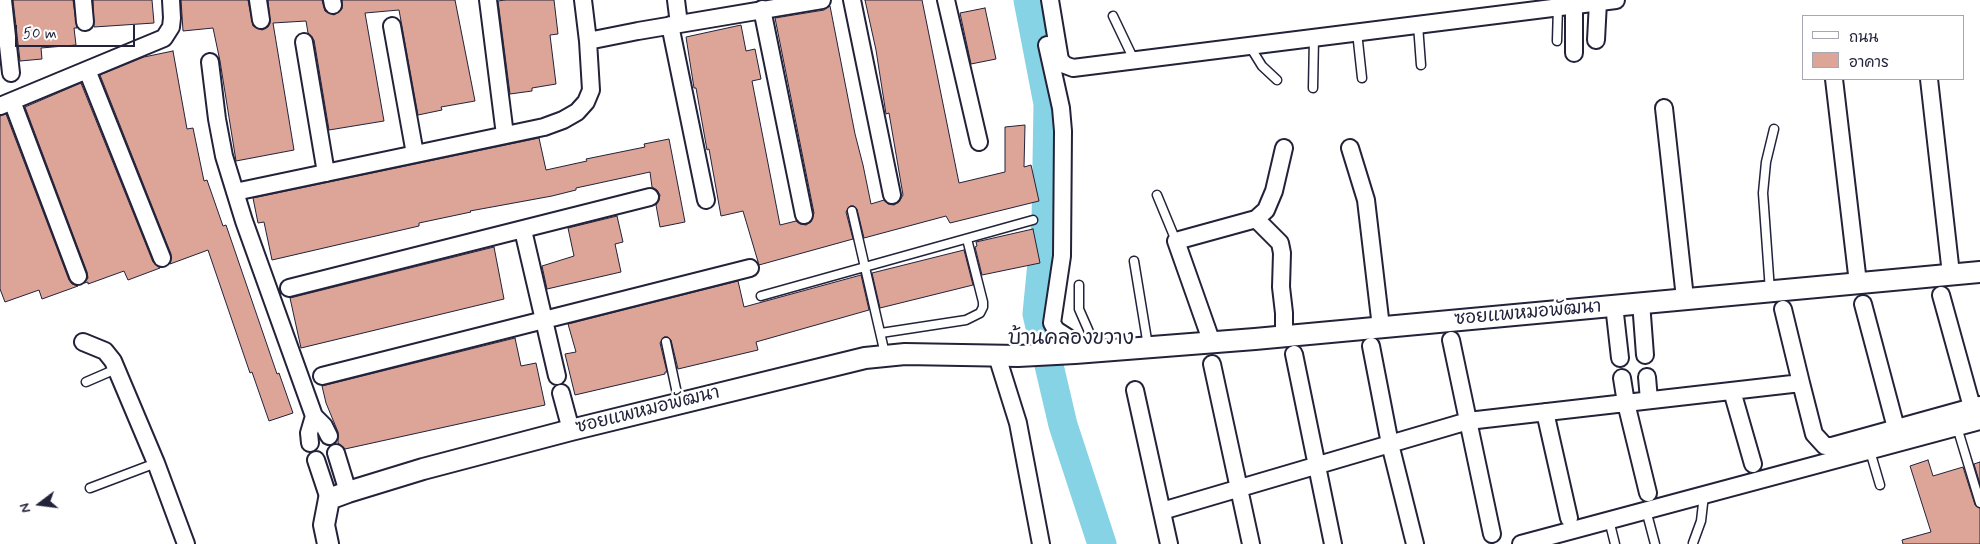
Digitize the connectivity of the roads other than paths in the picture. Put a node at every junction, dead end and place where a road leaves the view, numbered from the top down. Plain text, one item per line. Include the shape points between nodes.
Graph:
1 (3, 0) edge
2 (83, 0) edge
3 (171, 0) edge
4 (258, 0) edge
5 (488, 0) edge
6 (583, 0) edge
7 (676, 0) edge
8 (822, 0) edge
9 (852, 0) edge
10 (946, 0) edge
11 (1039, 0) edge
12 (1050, 0) edge
13 (1616, 0) edge
14 (1598, 2) junction
15 (1527, 5) edge
16 (767, 6) edge
17 (1566, 6) junction
18 (1113, 16) dead end
19 (260, 20) dead end
20 (85, 22) dead end
21 (674, 25) junction
22 (1418, 25) junction
23 (392, 26) dead end
24 (1357, 32) junction
25 (1314, 38) junction
26 (1596, 40) dead end
27 (588, 41) junction
28 (1557, 41) dead end
29 (304, 42) dead end
30 (1249, 45) junction
31 (1574, 53) dead end
32 (1134, 60) junction
33 (210, 62) dead end
34 (1421, 65) dead end
35 (87, 70) junction
36 (11, 73) dead end
37 (1362, 78) dead end
38 (1277, 80) dead end
39 (1834, 80) edge
40 (1929, 80) edge
41 (1313, 88) dead end
42 (6, 104) edge
43 (1664, 108) dead end
44 (1774, 129) dead end
45 (505, 135) junction
46 (979, 142) dead end
47 (1284, 148) dead end
48 (1350, 148) dead end
49 (415, 154) junction
50 (326, 173) junction
51 (235, 192) junction
52 (892, 195) dead end
53 (1157, 195) dead end
54 (650, 198) dead end
55 (706, 200) dead end
56 (852, 211) dead end
57 (804, 215) dead end
58 (1256, 219) junction
59 (1033, 220) dead end
60 (523, 230) junction
61 (967, 239) junction
62 (1176, 241) junction
63 (162, 258) dead end
64 (1134, 262) dead end
65 (750, 268) dead end
66 (866, 268) junction
67 (1980, 272) edge
68 (1950, 274) junction
69 (78, 276) dead end
70 (1858, 283) junction
71 (1079, 285) dead end
72 (289, 288) dead end
73 (1770, 291) junction
74 (1940, 295) dead end
75 (761, 296) dead end
76 (1685, 298) junction
77 (1640, 302) junction
78 (1863, 304) dead end
79 (1614, 305) junction
80 (1783, 309) dead end
81 (545, 321) junction
82 (1381, 328) junction
83 (881, 333) junction
84 (1284, 337) junction
85 (1451, 340) dead end
86 (83, 342) dead end
87 (666, 342) dead end
88 (1212, 343) junction
89 (1371, 346) dead end
90 (1148, 348) junction
91 (1086, 352) junction
92 (1294, 354) dead end
93 (1645, 355) dead end
94 (886, 356) junction
95 (997, 356) junction
96 (1620, 358) dead end
97 (1212, 364) dead end
98 (116, 369) junction
99 (322, 376) dead end
100 (557, 376) dead end
101 (1647, 377) dead end
102 (1622, 378) dead end
103 (86, 382) dead end
104 (1801, 383) junction
105 (1135, 390) dead end
106 (1732, 391) junction
107 (561, 393) dead end
108 (1650, 400) junction
109 (679, 403) junction
110 (1626, 403) junction
111 (1977, 411) edge
112 (1545, 412) junction
113 (314, 416) junction
114 (1468, 421) junction
115 (1957, 427) junction
116 (1896, 428) junction
117 (571, 430) junction
118 (329, 436) dead end
119 (310, 443) dead end
120 (1390, 444) junction
121 (1870, 451) junction
122 (336, 453) dead end
123 (316, 460) dead end
124 (156, 463) junction
125 (1753, 464) dead end
126 (1316, 466) junction
127 (1880, 485) dead end
128 (90, 488) dead end
129 (1239, 488) junction
130 (1648, 493) dead end
131 (339, 495) junction
132 (1704, 495) junction
133 (1980, 503) edge
134 (1646, 510) junction
135 (1162, 511) junction
136 (1569, 518) dead end
137 (1610, 520) junction
138 (1492, 534) dead end
139 (1693, 543) edge
140 (186, 544) edge
141 (328, 544) edge
142 (1042, 544) edge
143 (1169, 544) edge
144 (1251, 544) edge
145 (1333, 544) edge
146 (1415, 544) edge
147 (1521, 544) edge
148 (1616, 544) edge
149 (1655, 544) edge

1 - 36 street
2 - 20 street
3 - 35 street via 171,28 164,38
4 - 19 street
5 - 45 street
6 - 27 street
7 - 21 street
8 - 16 street
9 - 52 street
10 - 46 street
11 - 91 street via 1062,117 1062,256 1052,323 1056,330
12 - 32 street via 1057,48 1065,65 1073,68
13 - 14 street
14 - 17 street
14 - 26 street
15 - 17 street
15 - 22 street
16 - 21 street
16 - 57 street
17 - 28 lane
17 - 31 street
18 - 32 lane
21 - 27 street
21 - 55 street
22 - 24 street
22 - 34 lane
23 - 49 street
24 - 25 street
24 - 37 lane
25 - 30 street
25 - 41 lane
27 - 45 street via 591,90 586,102 563,120
29 - 50 street
30 - 32 street
30 - 38 lane via 1262,66
33 - 51 street via 216,119
35 - 42 street
35 - 63 street
39 - 70 street
40 - 68 street
42 - 69 street
43 - 76 street
44 - 73 lane via 1763,193
45 - 49 street
47 - 58 street via 1274,190 1266,210
48 - 82 street via 1366,200
49 - 50 street
50 - 51 street
51 - 113 street
53 - 62 lane
54 - 60 street
56 - 66 lane
58 - 62 street
58 - 84 street via 1280,243
59 - 61 lane
60 - 72 street
60 - 81 street
61 - 66 lane
61 - 83 lane via 983,302 980,314 966,320
62 - 88 street
64 - 90 lane
65 - 81 street
66 - 75 lane
66 - 83 lane
67 - 68 street, ซอยแพหมอพัฒนา
68 - 70 street, ซอยแพหมอพัฒนา
70 - 73 street, ซอยแพหมอพัฒนา
71 - 91 lane via 1079,310
73 - 76 street, ซอยแพหมอพัฒนา
74 - 111 street
76 - 77 street, ซอยแพหมอพัฒนา
77 - 79 street, ซอยแพหมอพัฒนา
77 - 93 street
78 - 116 street
79 - 82 street, ซอยแพหมอพัฒนา
79 - 96 street
80 - 104 street
81 - 99 street
81 - 100 street
82 - 84 street, ซอยแพหมอพัฒนา
83 - 94 lane
84 - 88 street, ซอยแพหมอพัฒนา
85 - 114 street
86 - 98 street via 105,351
87 - 109 lane
88 - 90 street, ซอยแพหมอพัฒนา
89 - 120 street
90 - 91 street, ซอยแพหมอพัฒนา
91 - 95 street, ซอยแพหมอพัฒนา
92 - 126 street
94 - 95 street, ซอยแพหมอพัฒนา
94 - 109 street, ซอยแพหมอพัฒนา via 846,362
95 - 142 street via 1018,423
97 - 129 street
98 - 103 lane
98 - 124 street
101 - 108 street
102 - 110 street
104 - 106 street
104 - 116 street via 1814,434 1825,446
105 - 135 street
106 - 108 street
106 - 125 street
107 - 117 street
108 - 110 street
109 - 117 street, ซอยแพหมอพัฒนา
110 - 112 street
110 - 130 street
111 - 115 street
111 - 116 street
112 - 114 street
112 - 136 street
113 - 118 street
113 - 119 street
114 - 120 street
114 - 138 street
115 - 121 street
115 - 133 lane
117 - 131 street, ซอยแพหมอพัฒนา
120 - 126 street
120 - 146 street
121 - 127 lane
121 - 132 street
122 - 131 street
123 - 131 street
124 - 128 lane
124 - 140 street
126 - 129 street
126 - 145 street
129 - 135 street
129 - 144 street
131 - 141 street via 324,525
132 - 134 street
132 - 139 lane via 1701,521
134 - 137 street
134 - 149 lane
135 - 143 street
137 - 147 street
137 - 148 lane

